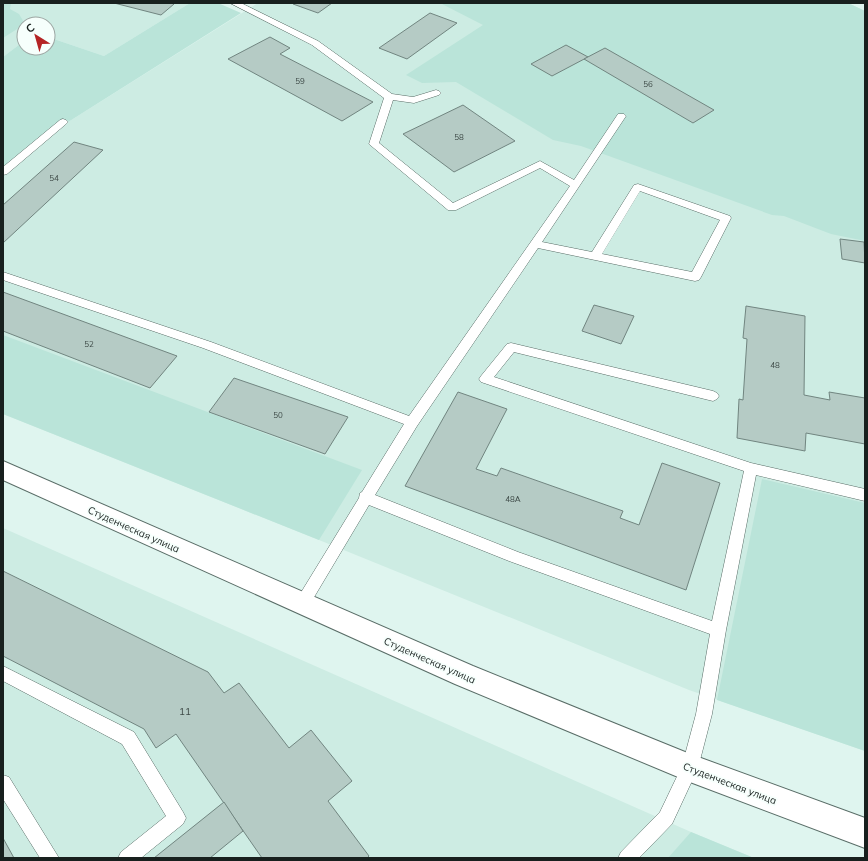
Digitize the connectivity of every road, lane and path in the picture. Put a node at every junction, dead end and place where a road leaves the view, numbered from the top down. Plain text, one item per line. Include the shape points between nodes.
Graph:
1 (234, 3) edge
2 (436, 93) dead end
3 (389, 97) junction
4 (621, 116) dead end
5 (63, 122) dead end
6 (3, 172) edge
7 (576, 185) junction
8 (535, 244) junction
9 (595, 257) junction
10 (3, 276) edge
11 (713, 396) dead end
12 (412, 422) junction
13 (751, 468) junction
14 (3, 470) edge
15 (865, 495) edge
16 (365, 497) junction
17 (302, 604) junction
18 (718, 630) junction
19 (3, 673) edge
20 (690, 768) junction
21 (3, 783) edge
22 (865, 833) edge
23 (50, 858) edge
24 (127, 858) edge
25 (627, 858) edge

1 - 3 lane via 316,43
2 - 3 lane via 414,100
3 - 7 lane via 374,144 452,208 540,164
4 - 7 lane
5 - 6 lane
7 - 8 lane
8 - 9 lane
8 - 12 lane
9 - 9 lane via 695,277 726,218 638,188
10 - 12 lane via 207,345
11 - 13 lane via 512,347 485,379
12 - 16 lane
13 - 15 lane
13 - 18 lane
14 - 17 street, Студенческая улица
16 - 17 lane
16 - 18 lane via 514,557
17 - 20 street, Студенческая улица via 464,676
18 - 20 lane via 704,714
19 - 24 lane via 128,738 177,818
20 - 22 street, Студенческая улица
20 - 25 lane via 666,818
21 - 23 lane

